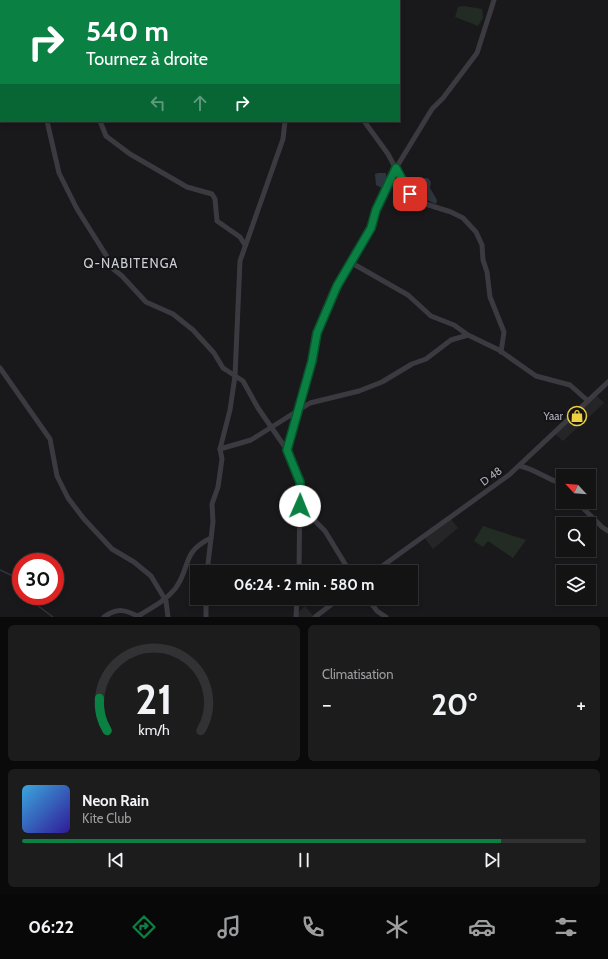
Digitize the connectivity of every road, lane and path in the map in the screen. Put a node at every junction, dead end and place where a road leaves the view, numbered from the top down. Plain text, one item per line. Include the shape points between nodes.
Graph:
1 (494, 0) edge
2 (47, 122) edge
3 (100, 122) edge
4 (285, 122) edge
5 (365, 122) edge
6 (396, 168) junction
7 (245, 245) junction
8 (350, 262) junction
9 (468, 335) junction
10 (501, 352) junction
11 (0, 368) edge
12 (235, 376) junction
13 (608, 382) edge
14 (588, 402) junction
15 (299, 409) junction
16 (272, 429) junction
17 (220, 449) junction
18 (287, 450) junction
19 (520, 466) junction
20 (556, 482) edge
21 (300, 506) junction
22 (584, 509) edge
23 (608, 531) edge
24 (211, 538) junction
25 (208, 565) edge
26 (299, 565) edge
27 (346, 565) edge
28 (384, 565) edge
29 (165, 599) junction
30 (206, 605) edge
31 (297, 605) edge
32 (331, 605) edge
33 (372, 605) edge
34 (139, 616) edge
35 (104, 617) edge
36 (168, 617) edge
37 (206, 617) edge
38 (296, 617) edge
39 (315, 617) edge
40 (386, 617) edge

1 - 6 street via 477,53 432,109
2 - 12 street via 59,173 112,268 146,302 173,314 193,330 214,353 223,368
3 - 7 street via 106,136 130,154 187,187 212,194 215,199 217,221 240,237
4 - 7 street via 283,139
5 - 6 street
6 - 8 street via 376,210 371,228
6 - 10 street via 416,201 463,218 481,240 490,297 504,332
7 - 12 street via 240,261 237,292
8 - 9 street via 408,295 431,316
8 - 15 street via 321,321
9 - 10 street
9 - 15 street via 451,340 426,359 412,364 382,382 310,403
10 - 14 street via 536,376 570,385
11 - 29 street via 50,439 57,476 68,498 112,549 151,576
12 - 16 street via 243,381
12 - 17 street
13 - 14 street, D 48
14 - 19 street, D 48
15 - 16 street
15 - 18 street
16 - 17 street via 251,440
16 - 18 street
17 - 24 street via 222,459 218,487 212,504
18 - 21 street via 300,482
19 - 20 street
19 - 28 street, D 48
21 - 26 street
21 - 27 street via 325,531
22 - 23 street
24 - 25 street
24 - 29 street via 192,550 176,587
29 - 34 street
29 - 36 street
30 - 37 street
31 - 38 street
32 - 39 street
33 - 40 street
34 - 35 street via 121,610 113,611

